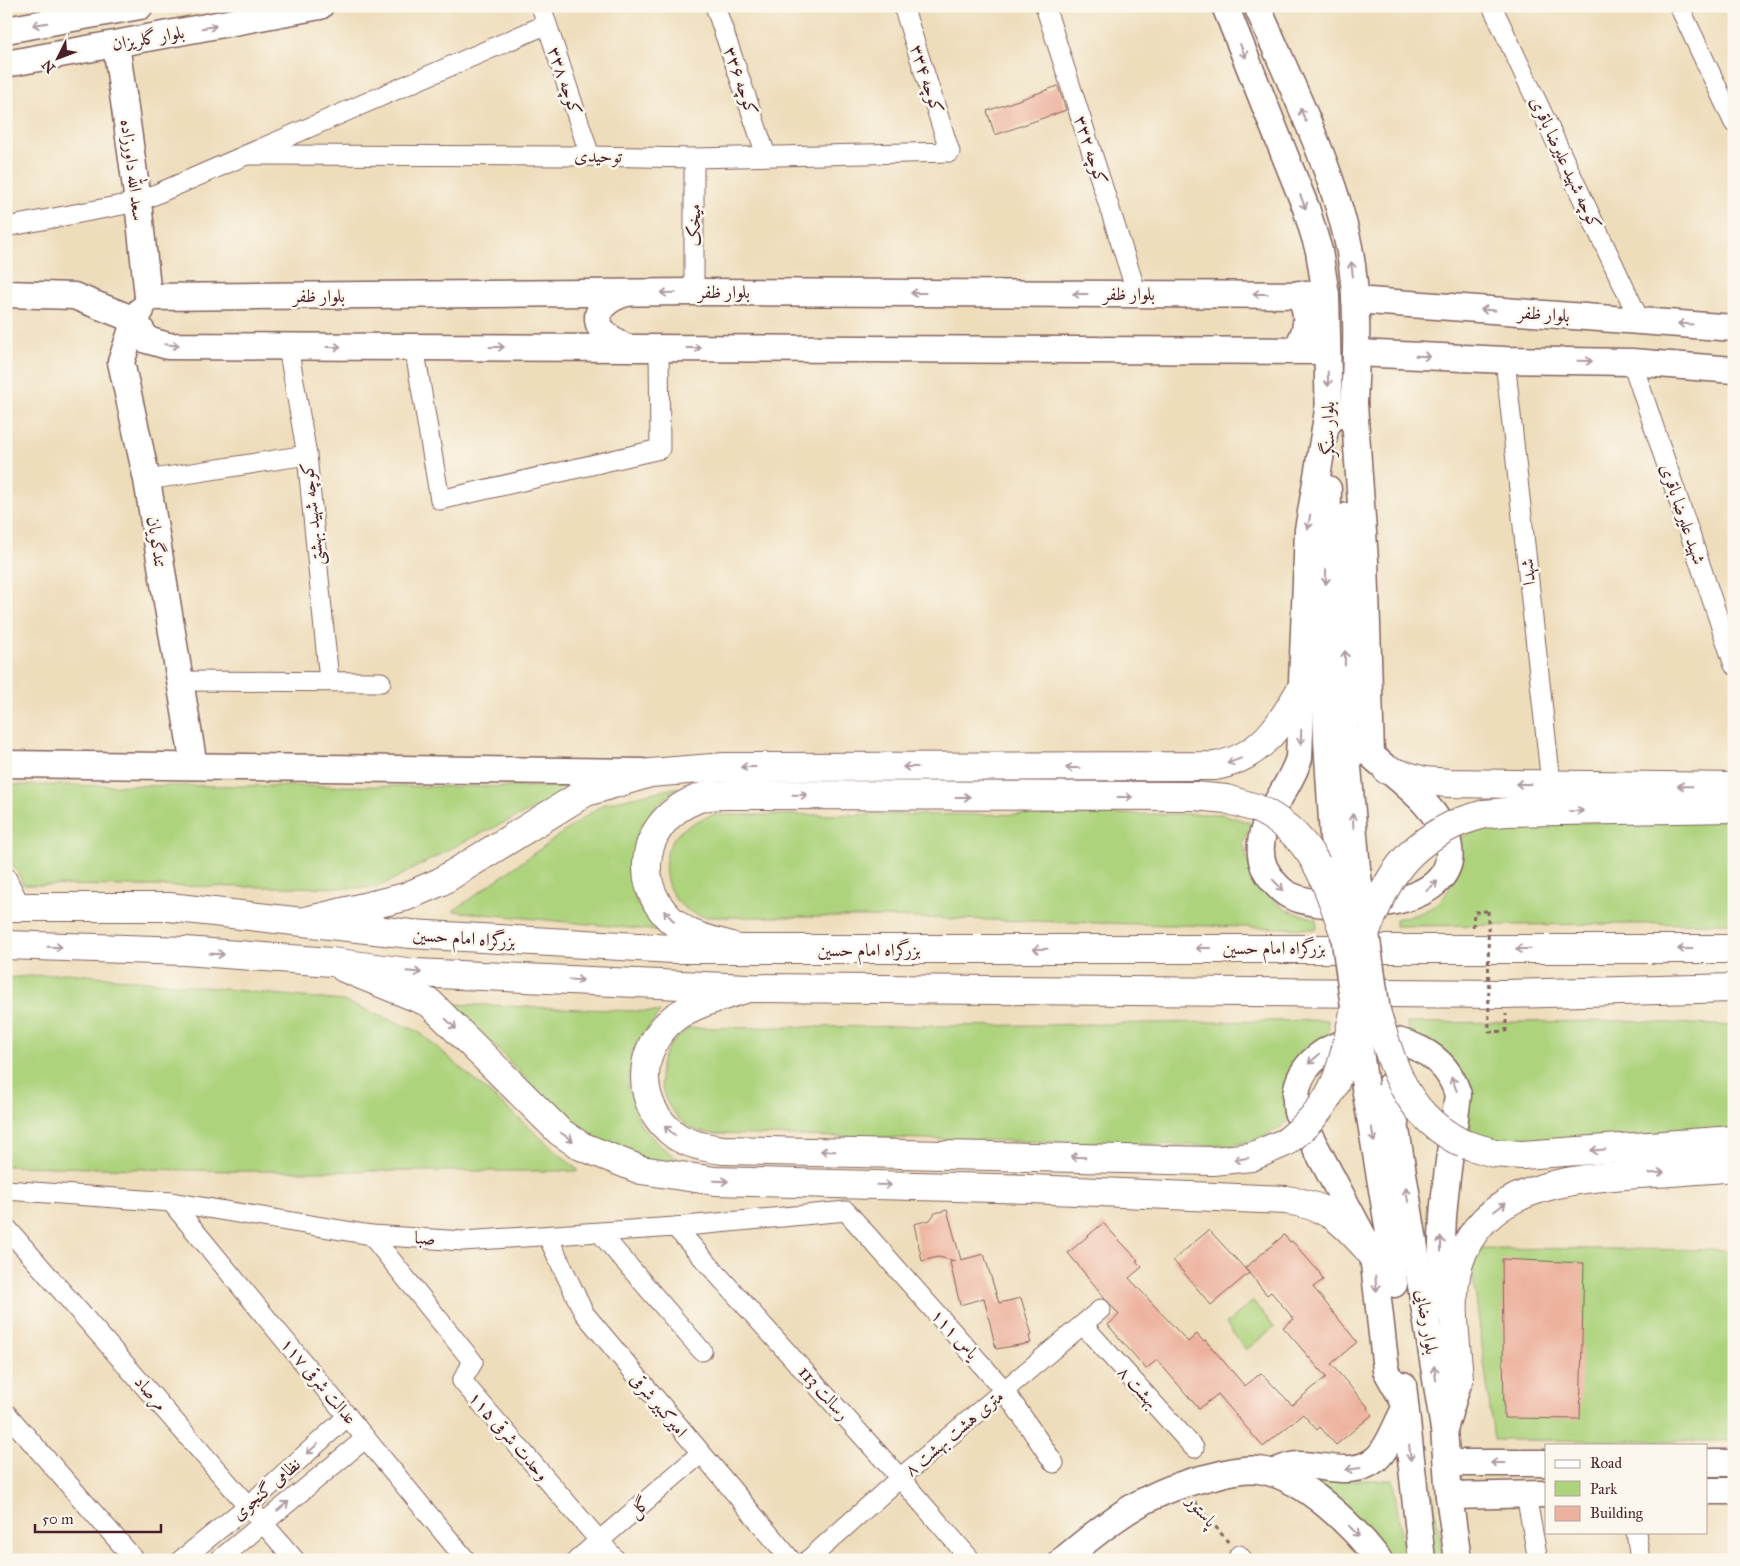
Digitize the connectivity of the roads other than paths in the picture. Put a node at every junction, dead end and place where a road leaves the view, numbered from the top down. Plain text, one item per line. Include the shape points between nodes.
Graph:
1 (140, 6) edge
2 (320, 6) edge
3 (541, 6) edge
4 (715, 6) edge
5 (903, 6) edge
6 (1045, 6) edge
7 (1224, 6) edge
8 (1257, 6) edge
9 (1492, 6) edge
10 (1683, 9) edge
11 (546, 25) junction
12 (6, 30) edge
13 (116, 44) junction
14 (6, 64) edge
15 (1734, 123) edge
16 (950, 152) joint
17 (766, 155) junction
18 (246, 156) junction
19 (590, 156) junction
20 (694, 158) junction
21 (138, 202) junction
22 (6, 227) edge
23 (694, 292) junction
24 (626, 293) junction
25 (6, 294) edge
26 (1137, 294) junction
27 (1299, 294) junction
28 (1326, 295) junction
29 (148, 297) junction
30 (1355, 300) junction
31 (1390, 303) junction
32 (135, 320) junction
33 (1640, 321) junction
34 (1734, 328) edge
35 (414, 346) junction
36 (288, 347) junction
37 (625, 347) junction
38 (659, 348) junction
39 (1296, 350) junction
40 (1327, 351) junction
41 (1357, 353) junction
42 (1385, 355) junction
43 (1505, 360) junction
44 (1632, 362) junction
45 (1734, 370) edge
46 (1342, 405) junction
47 (306, 455) junction
48 (147, 480) junction
49 (1734, 665) edge
50 (180, 681) junction
51 (329, 681) junction
52 (381, 682) dead end
53 (1301, 689) junction
54 (6, 764) edge
55 (194, 766) junction
56 (1387, 770) junction
57 (663, 772) junction
58 (1551, 784) junction
59 (1734, 787) edge
60 (1734, 808) edge
61 (6, 877) edge
62 (14, 907) edge
63 (301, 922) junction
64 (1354, 931) junction
65 (6, 945) edge
66 (1734, 949) edge
67 (744, 950) junction
68 (331, 962) junction
69 (748, 988) junction
70 (1734, 988) edge
71 (1365, 1012) junction
72 (1377, 1086) junction
73 (1734, 1140) edge
74 (1734, 1167) edge
75 (6, 1190) edge
76 (172, 1202) junction
77 (846, 1211) joint
78 (6, 1226) edge
79 (676, 1228) junction
80 (600, 1233) junction
81 (371, 1235) junction
82 (548, 1237) junction
83 (1373, 1255) junction
84 (1101, 1308) dead end
85 (1083, 1325) junction
86 (702, 1351) dead end
87 (1460, 1380) junction
88 (1004, 1390) junction
89 (1405, 1405) junction
90 (6, 1413) edge
91 (348, 1416) junction
92 (1444, 1429) junction
93 (366, 1438) junction
94 (1194, 1448) dead end
95 (700, 1454) junction
96 (1054, 1463) dead end
97 (1447, 1463) junction
98 (1545, 1463) edge
99 (1708, 1463) edge
100 (1734, 1463) edge
101 (1272, 1473) junction
102 (900, 1478) junction
103 (1708, 1491) edge
104 (1734, 1491) edge
105 (1536, 1494) edge
106 (1449, 1496) junction
107 (248, 1505) junction
108 (263, 1523) junction
109 (1636, 1534) edge
110 (599, 1541) junction
111 (135, 1560) edge
112 (181, 1560) edge
113 (219, 1560) edge
114 (295, 1560) edge
115 (466, 1560) edge
116 (577, 1560) edge
117 (616, 1560) edge
118 (791, 1560) edge
119 (808, 1560) edge
120 (971, 1560) edge
121 (1063, 1560) edge
122 (1378, 1560) edge
123 (1422, 1560) edge
124 (1458, 1560) edge
125 (1538, 1560) edge
126 (1640, 1560) edge

1 -> 12 street, بلوار گلریزان
13 -> 2 street, بلوار گلریزان
3 - 11 street, کوچه ۳۳۸
4 - 17 street, کوچه ۳۳۶
5 - 16 street, کوچه ۳۳۴
6 - 26 street, کوچه ۳۳۲
7 -> 28 street, بلوار سنگر via 1306,208 1319,251
30 -> 8 street, بلوار سنگر via 1349,250 1336,198
9 - 33 street, کوچه شهید علیرضا باقری
10 - 15 street
11 - 18 street
11 - 19 street, کوچه ۳۳۸
13 - 14 street, بلوار گلریزان
13 - 21 street, سعد الله داورزاده
16 - 17 street, توحیدی
17 - 20 street, توحیدی
18 - 19 street, توحیدی
18 - 21 street
19 - 20 street, توحیدی
20 - 23 street, میخک
21 - 22 street
21 - 29 street, سعد الله داورزاده
23 -> 24 street, بلوار ظفر
26 -> 23 street, بلوار ظفر
24 - 29 street, بلوار ظفر
24 - 37 street via 605,303 600,309 599,319 606,334
25 - 32 street via 74,296
27 -> 26 street, بلوار ظفر
27 - 28 street, بلوار ظفر
27 - 39 street via 1308,322
28 - 40 street, بلوار سنگر
29 - 32 street
30 - 31 street, بلوار ظفر
30 - 41 street, بلوار سنگر
33 -> 31 street, بلوار ظفر
31 - 42 street via 1379,308 1370,322 1372,340
32 -> 36 street via 147,340 168,346
32 - 48 street, تندگویان via 120,362
34 -> 33 street, بلوار ظفر
36 -> 35 street
35 -> 37 street
35 - 38 street via 440,500 660,450
36 - 47 street, کوچه شهید بهشتی
37 - 38 street
38 -> 39 street
39 - 40 street
40 -> 46 street, بلوار سنگر
41 - 42 street
41 - 46 street, بلوار سنگر
42 -> 43 street
43 -> 44 street
43 - 58 street, شهدا
44 - 45 street
44 - 49 street, شهید علیرضا باقری
46 -> 53 street via 1308,530
46 - 56 street via 1366,561 1371,755
46 - 64 street, بلوار سنگر, bridge via 1346,555 1346,869
47 - 48 street
47 - 51 street, کوچه شهید بهشتی
48 - 50 street, تندگویان
50 - 51 street
50 - 55 street, تندگویان
51 - 52 street
53 -> 56 street via 1296,770 1263,830 1264,866 1276,885 1289,895 1312,902 1349,904 1409,899 1435,884 1444,873 1448,842 1422,801
53 -> 57 main road via 1274,731 1253,752 1237,762 1215,766 725,767
54 - 55 street
55 - 57 street
58 -> 56 main road via 1436,782
57 - 63 main road via 586,792 440,882 405,897
59 -> 58 main road
64 -> 60 main road, bridge via 1408,855 1436,832 1459,822 1484,814 1507,812
61 - 62 street
62 - 63 main road, بزرگراه امام حسین via 169,907
63 - 67 main road, بزرگراه امام حسین via 516,942
67 -> 64 main road, bridge via 690,934 673,921 649,888 645,869 655,834 677,808 698,798 727,795 1195,796 1226,799 1256,808 1285,824 1308,848
64 - 71 street, بلوار سنگر, bridge
65 -> 68 main road, بزرگراه امام حسین via 186,951
66 -> 67 main road, بزرگراه امام حسین
68 -> 69 main road, بزرگراه امام حسین via 414,973
68 -> 83 main road via 430,1003 560,1132 581,1146 641,1170 715,1181 1030,1188 1286,1200 1312,1204 1334,1215
69 - 70 main road, بزرگراه امام حسین via 1506,994
71 -> 69 main road, bridge via 1332,1091 1317,1115 1286,1142 1251,1157 1213,1161 723,1150 692,1144 665,1126 653,1110 646,1094 645,1062 660,1032 675,1018 702,1003
71 - 72 street, بلوار سنگر, bridge
73 -> 71 main road, bridge via 1522,1155 1494,1153 1464,1144 1431,1123 1407,1094
72 -> 89 street, بلوار رضایی
92 -> 72 street, بلوار رضایی
87 -> 74 main road via 1455,1306 1458,1264 1479,1224 1504,1204 1534,1190 1586,1178
75 - 76 street, صبا
76 - 81 street, صبا
76 - 91 street, ۱۱۷ عدالت شرقی
77 - 79 street, صبا
77 - 88 street, یاس ۱۱۱
78 - 107 street, مرصاد
79 - 80 street, صبا
79 - 102 street, رسالت 113
80 - 82 street, صبا
80 - 86 street
81 - 82 street, صبا via 463,1241
81 - 110 street, ۱۱۵ وحدت شرقی via 473,1362 462,1380
82 - 95 street, امیرکبیر شرقی via 584,1313
87 -> 83 street via 1444,1297 1441,1258 1441,1219 1458,1095 1450,1074 1432,1054 1392,1040 1360,1041 1328,1050 1310,1062 1298,1080 1296,1090 1297,1112
83 -> 89 street via 1386,1370
84 - 85 street, ۸ متری هشت بهشت
85 - 88 street, ۸ متری هشت بهشت
85 - 94 street, ۸ بهشت
87 - 92 street
88 - 96 street, یاس ۱۱۱
88 - 102 street, ۸ متری هشت بهشت
89 -> 101 street via 1384,1449 1376,1459 1362,1467 1345,1470 1295,1465
89 -> 123 street, بلوار رضایی
90 - 111 street
91 - 93 street, ۱۱۷ عدالت شرقی
91 -> 107 street, نظامی گنجوی
92 - 97 street, بلوار رضایی
108 -> 93 street, نظامی گنجوی
93 - 115 street, ۱۱۷ عدالت شرقی
95 - 110 street, گل
95 - 118 street, امیرکبیر شرقی
98 -> 97 street
97 - 106 street, بلوار رضایی
99 - 100 street
101 - 121 street via 1238,1470 1168,1487 1131,1507
101 -> 122 street via 1301,1487 1337,1515
102 - 119 street, ۸ متری هشت بهشت
102 - 120 street, رسالت 113
103 - 104 street
105 - 106 street
105 - 125 street
106 - 124 street, بلوار رضایی
107 - 108 street, مرصاد
107 - 112 street, نظامی گنجوی
108 - 113 street, نظامی گنجوی
108 - 114 street, مرصاد
109 - 126 street
110 - 116 street, گل
110 - 117 street

